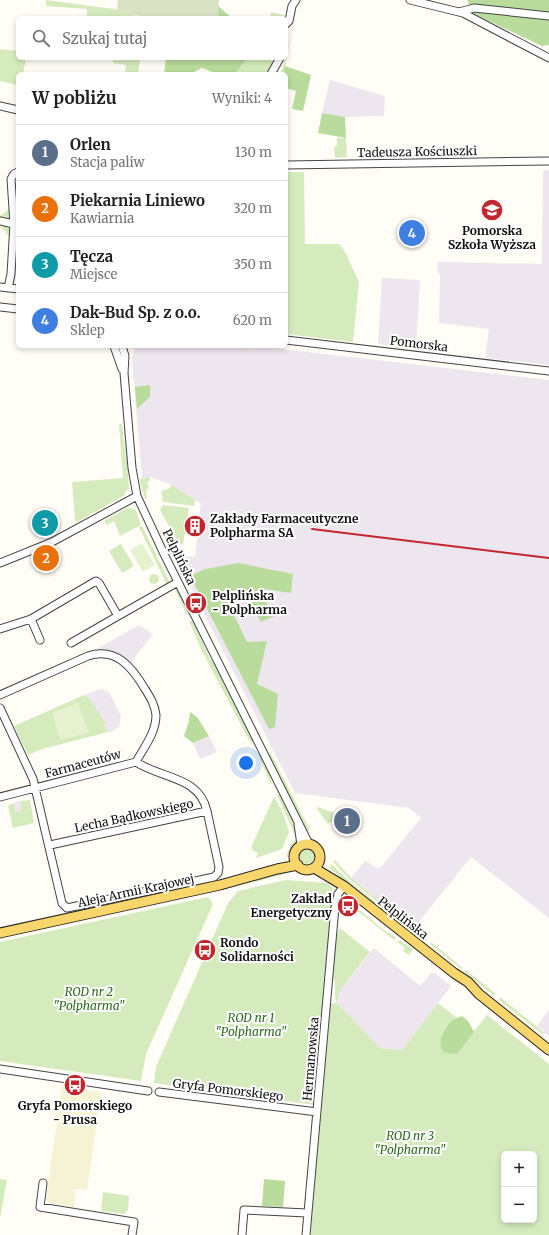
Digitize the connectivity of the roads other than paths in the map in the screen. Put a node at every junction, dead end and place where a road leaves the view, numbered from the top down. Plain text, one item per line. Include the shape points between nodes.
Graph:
1 (296, 0) edge
2 (410, 0) edge
3 (459, 12) junction
4 (549, 16) edge
5 (288, 22) edge
6 (549, 58) edge
7 (279, 60) edge
8 (272, 72) edge
9 (0, 106) edge
10 (16, 110) edge
11 (549, 161) edge
12 (288, 165) edge
13 (16, 173) edge
14 (0, 221) edge
15 (16, 224) edge
16 (15, 250) edge
17 (4, 287) edge
18 (16, 289) edge
19 (0, 307) edge
20 (16, 309) edge
21 (288, 340) edge
22 (115, 348) edge
23 (123, 348) edge
24 (549, 372) edge
25 (124, 373) junction
26 (137, 496) junction
27 (0, 563) edge
28 (178, 582) junction
29 (118, 616) junction
30 (31, 618) junction
31 (0, 629) edge
32 (40, 640) dead end
33 (71, 643) dead end
34 (0, 695) edge
35 (0, 708) edge
36 (136, 762) junction
37 (184, 782) joint
38 (36, 788) junction
39 (0, 797) edge
40 (207, 811) junction
41 (50, 845) junction
42 (305, 845) junction
43 (296, 862) junction
44 (317, 865) junction
45 (340, 884) junction
46 (0, 933) edge
47 (549, 1050) edge
48 (0, 1069) edge
49 (148, 1091) dead end
50 (159, 1092) dead end
51 (317, 1112) junction
52 (43, 1184) dead end
53 (307, 1213) junction
54 (132, 1235) edge
55 (242, 1235) edge
56 (306, 1235) edge

1 - 5 street
2 - 3 street
3 - 4 street via 474,8
3 - 6 street
7 - 8 street
9 - 10 street
11 - 12 street, Tadeusza Kościuszki
13 - 15 street via 11,179
14 - 15 street
15 - 16 street
16 - 17 street via 11,274
17 - 18 street
19 - 20 street
21 - 24 street, Pomorska
22 - 25 street, Pelplińska
23 - 25 street, Pelplińska
25 - 26 street, Pelplińska via 132,468
26 - 27 street via 44,546
26 - 28 street, Pelplińska
28 - 29 street
28 - 42 street, Pelplińska via 298,824
29 - 30 street via 96,581
29 - 33 street
30 - 31 street
30 - 32 street
34 - 36 street, Farmaceutów via 95,654 116,656 135,672 155,710 153,732
35 - 38 street
36 - 37 street, Farmaceutów
36 - 38 street, Farmaceutów
37 - 40 street, Lecha Bądkowskiego via 197,790 205,800
38 - 39 street, Farmaceutów
38 - 41 street
40 - 41 street, Lecha Bądkowskiego
40 - 41 street, Aleja Armii Krajowej via 220,867 214,877 71,908 64,906
42 - 43 main road via 296,850
42 - 44 main road via 318,849 320,855
43 - 44 main road via 304,869
43 - 46 main road, Aleja Armii Krajowej via 220,886
44 - 45 main road, Pelplińska
45 - 47 main road, Pelplińska via 454,974 464,986 479,994
45 - 51 street, Hermanowska
48 - 49 street
50 - 51 street, Gryfa Pomorskiego
51 - 53 street, Hermanowska
52 - 54 street via 40,1207 134,1222
53 - 55 street via 244,1210
53 - 56 street, Hermanowska

